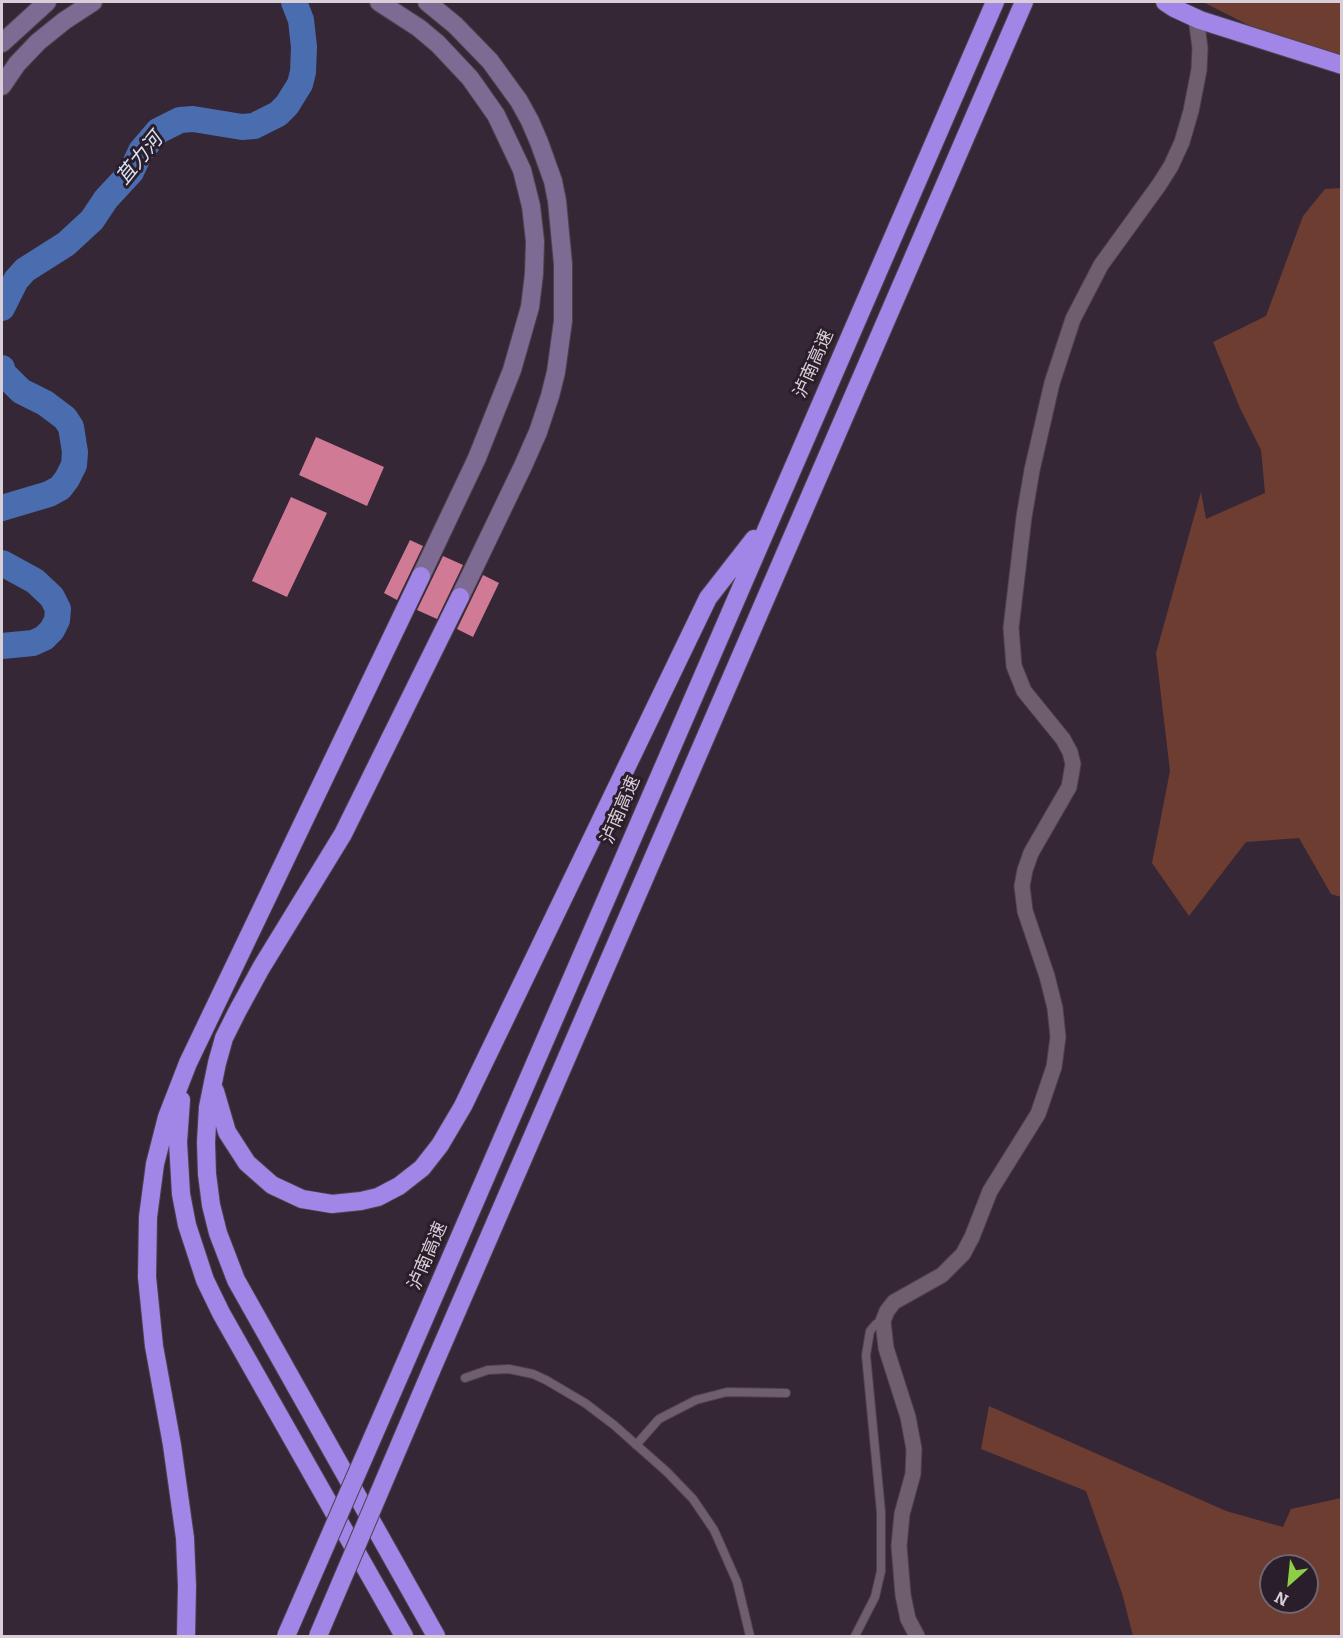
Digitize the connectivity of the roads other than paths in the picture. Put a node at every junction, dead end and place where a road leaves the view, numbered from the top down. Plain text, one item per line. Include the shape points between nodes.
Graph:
1 (47, 2) edge
2 (93, 2) edge
3 (380, 2) edge
4 (426, 2) edge
5 (995, 2) edge
6 (1024, 2) edge
7 (1165, 2) edge
8 (1197, 18) junction
9 (2, 43) edge
10 (1341, 65) edge
11 (2, 86) edge
12 (770, 518) junction
13 (421, 576) joint
14 (460, 597) joint
15 (188, 1063) junction
16 (216, 1068) junction
17 (883, 1321) junction
18 (465, 1378) dead end
19 (786, 1393) dead end
20 (636, 1445) junction
21 (186, 1636) edge
22 (286, 1636) edge
23 (318, 1636) edge
24 (404, 1636) edge
25 (436, 1636) edge
26 (750, 1636) edge
27 (855, 1636) edge
28 (917, 1636) edge

1 - 9 main road
2 - 11 main road via 52,30 17,64
3 - 13 main road via 438,44 484,96 515,152 531,206 535,241 530,307 512,370 477,458
4 - 14 main road via 473,43 519,101 553,182 563,264 560,347 538,432
5 - 12 highway, 泸南高速
6 - 23 highway, bridge
7 - 8 highway
8 - 10 highway
8 - 17 street via 1199,70 1182,142 1159,185 1101,265 1073,319 1052,383 1024,517 1011,628 1014,666 1024,691 1063,739 1073,764 1069,787 1031,853 1022,886 1025,911 1055,1008 1058,1037 1054,1067 1038,1114 990,1191 963,1254 942,1275 894,1302
12 - 16 highway via 708,598 463,1106 422,1168 385,1194 352,1203 312,1202 282,1190 254,1171 232,1143 218,1106
12 - 22 highway, 泸南高速, bridge
13 - 15 highway
14 - 16 highway via 343,834 237,1012
15 - 21 highway via 158,1153 147,1236 151,1322 185,1538
15 - 24 highway via 178,1123 178,1160 187,1226 199,1263 222,1313
16 - 25 highway via 208,1107 206,1159 212,1205 227,1258 246,1300
17 - 27 lane via 870,1331 866,1355 882,1512 881,1571 874,1597
17 - 28 street via 886,1348 914,1449 899,1546 903,1595 908,1619
18 - 20 lane via 498,1369 533,1374 578,1398
19 - 20 lane via 727,1392 696,1400 659,1419
20 - 26 lane via 705,1514 730,1562

